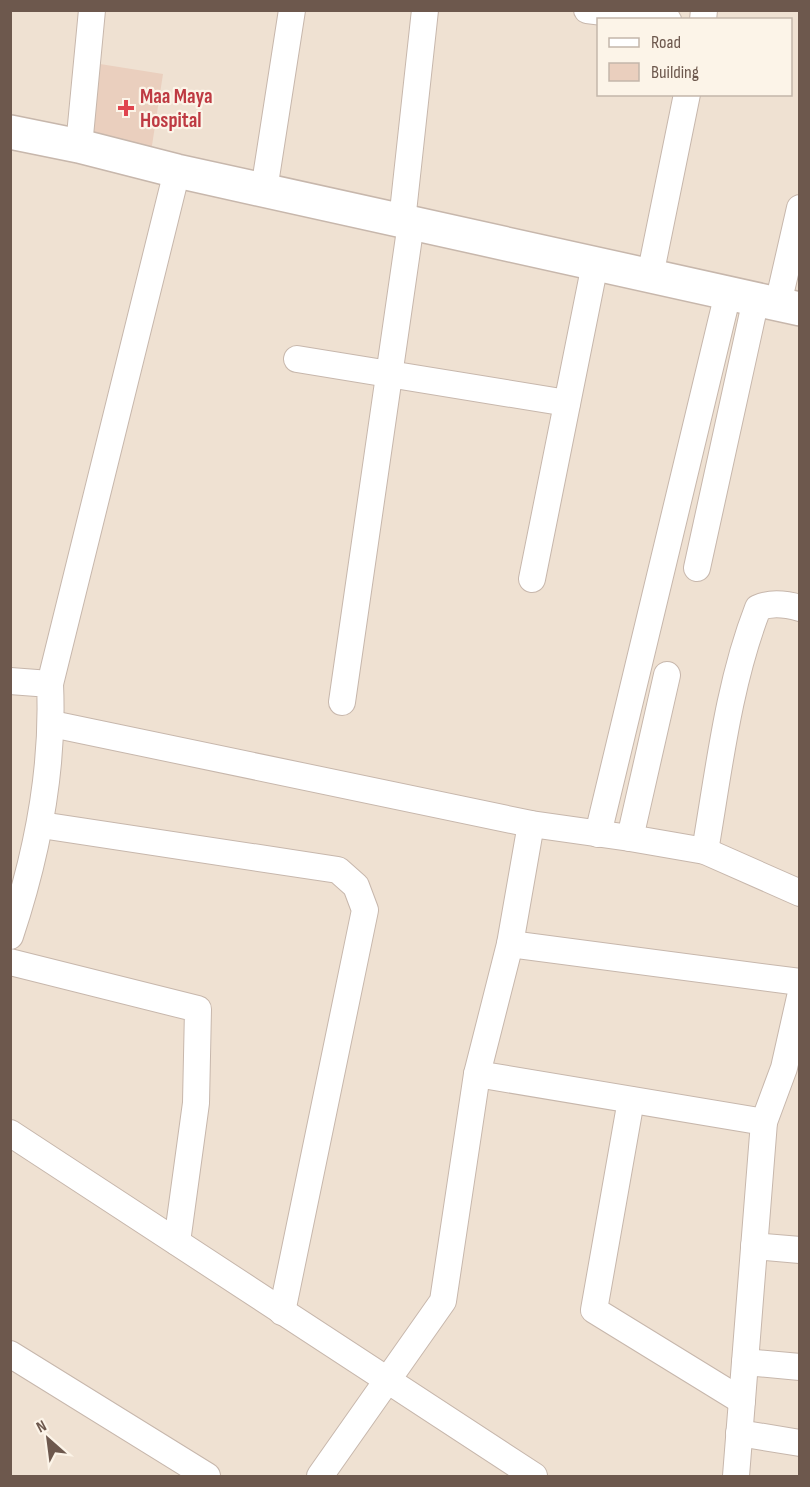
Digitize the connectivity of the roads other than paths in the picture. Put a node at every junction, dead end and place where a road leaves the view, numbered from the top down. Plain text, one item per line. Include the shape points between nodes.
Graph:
1 (92, 10) edge
2 (292, 10) edge
3 (425, 10) edge
4 (587, 10) edge
5 (652, 18) edge
6 (687, 96) edge
7 (10, 132) edge
8 (79, 146) junction
9 (177, 171) junction
10 (264, 190) junction
11 (800, 208) edge
12 (407, 222) junction
13 (595, 264) junction
14 (650, 276) junction
15 (765, 301) edge
16 (297, 358) dead end
17 (390, 374) junction
18 (567, 403) junction
19 (697, 568) dead end
20 (532, 579) dead end
21 (800, 609) edge
22 (668, 675) dead end
23 (10, 681) edge
24 (50, 684) junction
25 (342, 702) dead end
26 (52, 724) junction
27 (531, 824) junction
28 (41, 825) junction
29 (598, 834) junction
30 (630, 837) junction
31 (705, 851) junction
32 (800, 893) edge
33 (13, 923) edge
34 (510, 944) junction
35 (10, 962) edge
36 (800, 982) edge
37 (800, 997) edge
38 (792, 1069) edge
39 (477, 1074) junction
40 (631, 1100) junction
41 (764, 1122) junction
42 (10, 1133) edge
43 (177, 1242) junction
44 (754, 1246) junction
45 (800, 1250) edge
46 (282, 1312) junction
47 (10, 1354) edge
48 (745, 1362) junction
49 (800, 1367) edge
50 (387, 1380) junction
51 (742, 1401) junction
52 (740, 1433) junction
53 (800, 1443) edge
54 (508, 1470) edge
55 (207, 1476) edge
56 (320, 1476) edge
57 (534, 1476) edge
58 (736, 1476) edge

1 - 8 street
2 - 10 street
3 - 12 street
4 - 5 street
6 - 14 street
7 - 8 street
8 - 9 street
9 - 10 street
9 - 24 street
10 - 12 street
11 - 15 street
12 - 13 street
12 - 17 street
13 - 14 street
13 - 18 street
14 - 15 street
15 - 19 street
15 - 29 street
16 - 17 street
17 - 18 street
17 - 25 street
18 - 20 street
21 - 31 street via 766,604 759,608 746,639 723,740
22 - 30 street
23 - 24 street
24 - 26 street
26 - 27 street
26 - 28 street
27 - 29 street
27 - 34 street
28 - 33 street
28 - 46 street via 339,870 356,886 365,910
29 - 30 street
30 - 31 street
31 - 32 street
34 - 36 street
34 - 39 street
35 - 43 street via 198,1009 196,1103
37 - 38 street
38 - 41 street
39 - 40 street
39 - 50 street via 443,1301
40 - 41 street
40 - 51 street via 594,1310
41 - 44 street
42 - 43 street
43 - 46 street
44 - 45 street
44 - 48 street
46 - 50 street
47 - 55 street
48 - 49 street
48 - 51 street
50 - 54 street
50 - 56 street
51 - 52 street
52 - 53 street
52 - 58 street
54 - 57 street

